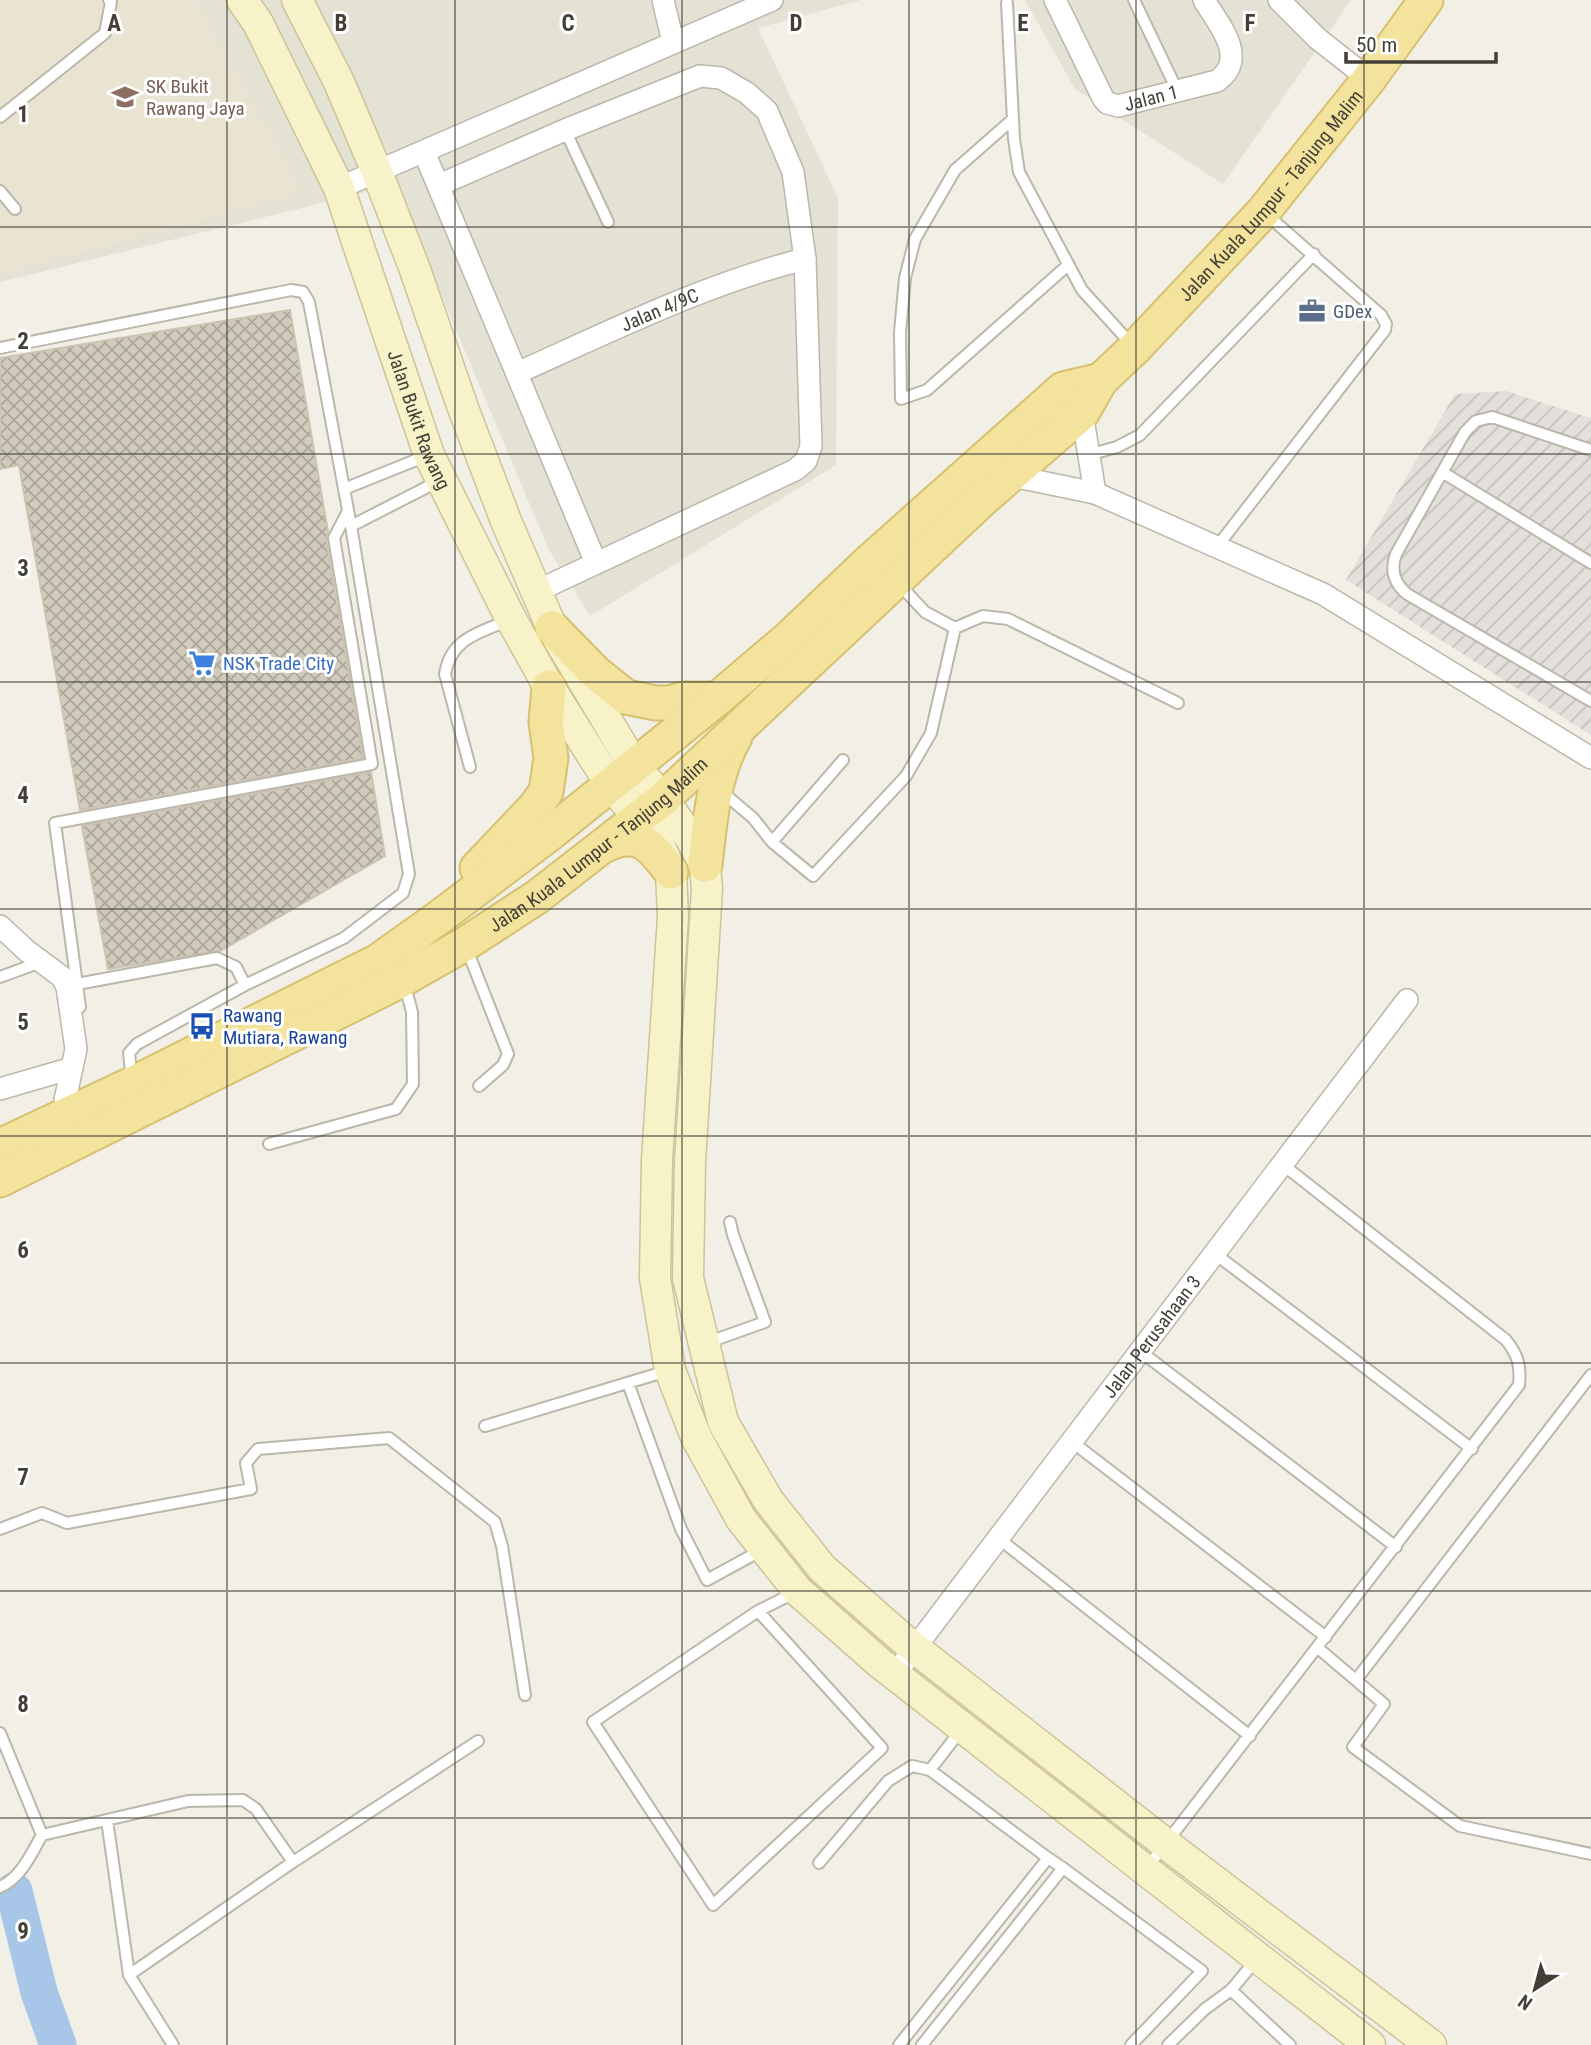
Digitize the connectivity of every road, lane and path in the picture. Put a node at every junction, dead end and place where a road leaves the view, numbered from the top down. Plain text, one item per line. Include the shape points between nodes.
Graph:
1 (109, 0) edge
2 (243, 0) edge
3 (297, 0) edge
4 (663, 0) edge
5 (772, 0) edge
6 (1055, 0) edge
7 (1134, 0) edge
8 (1204, 0) edge
9 (1279, 0) edge
10 (1426, 0) edge
11 (1007, 3) dead end
12 (673, 42) junction
13 (1369, 79) junction
14 (1177, 90) junction
15 (0, 117) edge
16 (1013, 119) junction
17 (565, 130) junction
18 (424, 152) junction
19 (377, 172) junction
20 (439, 186) junction
21 (339, 188) junction
22 (0, 191) edge
23 (15, 209) dead end
24 (1263, 212) junction
25 (608, 222) dead end
26 (1314, 254) junction
27 (805, 259) junction
28 (1068, 265) junction
29 (0, 348) edge
30 (1135, 348) junction
31 (517, 373) junction
32 (1101, 380) junction
33 (463, 408) junction
34 (1082, 412) junction
35 (1591, 450) edge
36 (1088, 455) junction
37 (435, 468) junction
38 (1442, 472) junction
39 (1005, 481) junction
40 (344, 489) junction
41 (1095, 493) junction
42 (348, 511) junction
43 (351, 526) junction
44 (1216, 548) junction
45 (596, 563) junction
46 (1591, 563) edge
47 (897, 582) junction
48 (537, 591) junction
49 (511, 619) junction
50 (552, 628) junction
51 (955, 628) junction
52 (549, 687) junction
53 (717, 699) junction
54 (1591, 701) edge
55 (1178, 704) dead end
56 (746, 720) junction
57 (1591, 758) edge
58 (843, 760) dead end
59 (470, 767) dead end
60 (623, 775) junction
61 (717, 786) junction
62 (650, 808) junction
63 (772, 842) junction
64 (594, 850) junction
65 (705, 865) junction
66 (671, 872) junction
67 (0, 926) edge
68 (465, 944) junction
69 (41, 962) junction
70 (389, 971) junction
71 (0, 977) edge
72 (77, 984) junction
73 (245, 985) junction
74 (1407, 1000) dead end
75 (72, 1068) junction
76 (132, 1084) junction
77 (479, 1086) dead end
78 (0, 1089) edge
79 (55, 1106) junction
80 (0, 1133) edge
81 (269, 1144) dead end
82 (0, 1146) edge
83 (1282, 1164) junction
84 (0, 1180) edge
85 (656, 1206) junction
86 (689, 1206) junction
87 (730, 1222) dead end
88 (1214, 1253) junction
89 (703, 1344) junction
90 (1139, 1351) junction
91 (670, 1370) junction
92 (1591, 1375) edge
93 (628, 1383) junction
94 (485, 1426) dead end
95 (1071, 1441) junction
96 (1472, 1449) junction
97 (0, 1529) edge
98 (998, 1538) junction
99 (1396, 1547) junction
100 (764, 1548) junction
101 (798, 1591) junction
102 (758, 1611) junction
103 (1326, 1637) junction
104 (914, 1648) junction
105 (1318, 1648) junction
106 (895, 1674) junction
107 (1356, 1680) junction
108 (525, 1695) dead end
109 (963, 1728) junction
110 (0, 1733) edge
111 (1250, 1736) junction
112 (478, 1741) dead end
113 (930, 1770) junction
114 (107, 1819) junction
115 (42, 1835) junction
116 (1166, 1844) junction
117 (1591, 1854) edge
118 (1048, 1858) junction
119 (293, 1862) junction
120 (819, 1863) dead end
121 (1063, 1868) junction
122 (1145, 1871) junction
123 (0, 1887) edge
124 (1257, 1958) junction
125 (129, 1975) junction
126 (1231, 1990) junction
127 (173, 2045) edge
128 (899, 2045) edge
129 (922, 2045) edge
130 (1132, 2045) edge
131 (1168, 2045) edge
132 (1290, 2045) edge
133 (1370, 2045) edge
134 (1431, 2045) edge

1 - 15 lane via 106,33
2 - 21 street, Jalan Bukit Rawang
3 - 19 street, Jalan Bukit Rawang via 339,82
4 - 12 street
5 - 12 street
6 - 14 street, Jalan 1 via 1107,103 1118,106
7 - 14 lane
8 - 14 street, Jalan 1 via 1230,44 1232,61 1217,81
9 - 13 street via 1318,39
10 - 13 main road, Jalan Kuala Lumpur - Tanjung Malim
11 - 16 lane
12 - 18 street
13 - 24 main road, Jalan Kuala Lumpur - Tanjung Malim
16 - 28 lane via 1019,172
16 - 28 lane via 955,170 915,239 905,278 900,332 901,399 927,390
17 - 20 street
17 - 25 lane
17 - 27 street via 700,76 721,78 767,111 793,172
18 - 19 street
18 - 20 street
19 - 21 street
19 - 33 street, Jalan Bukit Rawang
20 - 31 street
21 - 37 street, Jalan Bukit Rawang
22 - 23 lane
24 - 26 lane
24 - 30 main road, Jalan Kuala Lumpur - Tanjung Malim
26 - 36 lane via 1139,435
26 - 44 lane via 1381,314 1385,330
27 - 31 street, Jalan 4/9C via 770,267
27 - 45 street via 811,446 806,461
28 - 30 lane via 1082,290
29 - 40 lane via 303,292 309,302
30 - 32 main road, Jalan Kuala Lumpur - Tanjung Malim
31 - 45 street
32 - 34 main road, Jalan Kuala Lumpur - Tanjung Malim
32 - 53 main road, Jalan Kuala Lumpur - Tanjung Malim via 1063,389
33 - 37 street via 464,446 459,465
33 - 48 street, Jalan Bukit Rawang
34 - 36 street
34 - 39 main road, Jalan Kuala Lumpur - Tanjung Malim
35 - 38 lane via 1500,418 1484,418 1465,432
36 - 41 street
37 - 40 lane
37 - 43 lane
37 - 49 street, Jalan Bukit Rawang
38 - 46 lane
38 - 54 lane via 1393,562 1400,588
39 - 41 street via 1022,478
39 - 47 main road, Jalan Kuala Lumpur - Tanjung Malim
40 - 42 lane
41 - 44 street
42 - 43 lane
42 - 72 lane via 334,538 372,764 55,823
43 - 73 lane via 408,874 403,893 344,938
44 - 57 street via 1323,594
45 - 48 street
47 - 51 lane via 925,612
47 - 56 main road, Jalan Kuala Lumpur - Tanjung Malim
48 - 50 street, Jalan Bukit Rawang
49 - 52 street, Jalan Bukit Rawang
49 - 59 lane via 462,642 447,664
50 - 53 main road via 626,697 656,703
50 - 60 street, Jalan Bukit Rawang
51 - 55 lane via 983,616 1008,619
51 - 63 lane via 931,733 906,776 813,876
52 - 60 street, Jalan Bukit Rawang
52 - 70 main road via 546,722 551,758 546,792
53 - 60 main road, Jalan Kuala Lumpur - Tanjung Malim
56 - 61 main road via 727,754
56 - 62 main road, Jalan Kuala Lumpur - Tanjung Malim
58 - 63 lane
60 - 62 street, Jalan Bukit Rawang
60 - 70 main road, Jalan Kuala Lumpur - Tanjung Malim via 475,891
61 - 63 lane
61 - 65 main road
62 - 64 main road, Jalan Kuala Lumpur - Tanjung Malim
62 - 65 street via 691,839
62 - 66 street
64 - 66 main road via 631,837 650,847
64 - 68 main road, Jalan Kuala Lumpur - Tanjung Malim via 537,897
65 - 86 street
66 - 85 street via 673,917
67 - 69 street
68 - 70 main road, Jalan Kuala Lumpur - Tanjung Malim
68 - 77 lane via 508,1054 503,1065
69 - 71 lane
69 - 75 street via 62,977 67,987 76,1049
70 - 76 main road, Jalan Kuala Lumpur - Tanjung Malim
70 - 81 lane via 408,997 412,1012 413,1084 396,1109
70 - 84 main road, Jalan Kuala Lumpur - Tanjung Malim
72 - 73 lane via 217,958 236,967
72 - 79 lane via 83,1027 77,1083
73 - 76 lane via 137,1044 130,1054
74 - 83 street, Jalan Perusahaan 3
75 - 78 street
75 - 79 street
76 - 82 main road, Jalan Kuala Lumpur - Tanjung Malim
79 - 80 lane
83 - 88 street, Jalan Perusahaan 3
83 - 96 lane via 1506,1340 1517,1354 1519,1385
85 - 86 street
85 - 91 street via 655,1278
86 - 89 street via 688,1278
87 - 89 lane via 765,1322
88 - 90 street, Jalan Perusahaan 3
88 - 96 lane
89 - 104 street via 723,1423 768,1500 822,1568
90 - 95 street, Jalan Perusahaan 3
90 - 99 lane
91 - 93 lane
91 - 100 street via 696,1437 741,1519
92 - 107 lane
93 - 94 lane
93 - 100 lane via 681,1529 707,1580
95 - 98 street, Jalan Perusahaan 3
95 - 103 lane
96 - 99 lane
97 - 108 lane via 41,1513 67,1523 251,1489 246,1463 258,1449 389,1438 495,1522
98 - 104 street, Jalan Perusahaan 3
98 - 111 lane
99 - 103 lane
100 - 101 street
101 - 102 lane
101 - 106 street
102 - 102 lane via 882,1748 713,1905 593,1722
103 - 105 lane
104 - 106 street, Jalan Perusahaan 3
104 - 116 street
105 - 107 lane
105 - 111 lane
106 - 109 street
107 - 117 lane via 1384,1704 1353,1747 1460,1826
109 - 113 lane
109 - 122 street
110 - 115 lane
111 - 116 lane
112 - 119 lane
113 - 118 lane
113 - 120 lane via 912,1766 888,1780
114 - 115 lane
114 - 119 lane via 188,1801 243,1800 256,1809
114 - 125 lane
115 - 123 lane via 26,1864
116 - 122 lane
116 - 134 street
118 - 121 lane
118 - 128 lane
119 - 125 lane
121 - 129 lane
121 - 130 lane via 1202,1970
122 - 124 street
124 - 126 lane
124 - 133 street
125 - 127 lane
126 - 131 lane via 1205,2008
126 - 132 lane

